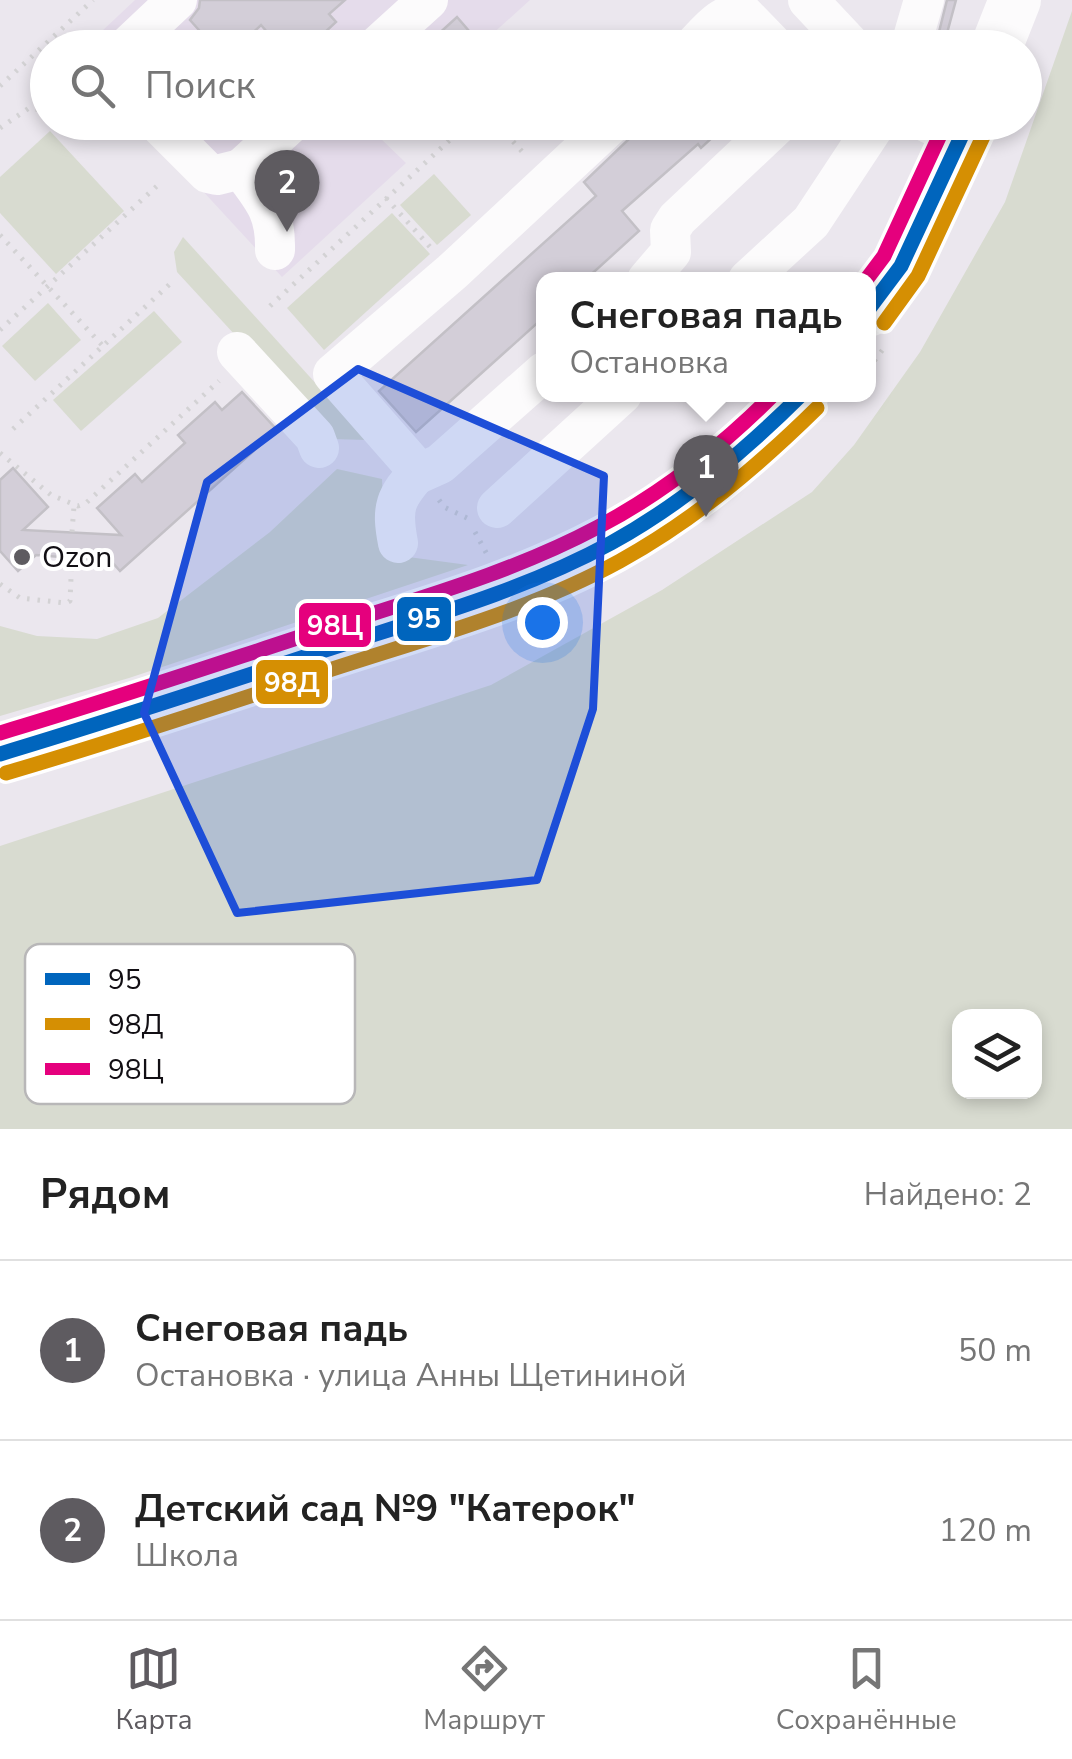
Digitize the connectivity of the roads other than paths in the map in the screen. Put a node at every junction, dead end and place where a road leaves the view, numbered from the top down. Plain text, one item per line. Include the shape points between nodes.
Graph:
1 (177, 0) edge
2 (428, 0) edge
3 (808, 0) edge
4 (924, 0) edge
5 (1014, 0) edge
6 (145, 30) edge
7 (395, 30) edge
8 (711, 30) edge
9 (759, 30) edge
10 (836, 30) edge
11 (915, 30) edge
12 (1003, 30) edge
13 (175, 140) edge
14 (272, 140) edge
15 (595, 140) edge
16 (761, 140) edge
17 (865, 140) edge
18 (948, 140) edge
19 (241, 169) junction
20 (275, 250) dead end
21 (654, 272) edge
22 (757, 272) edge
23 (876, 301) edge
24 (240, 355) road end
25 (536, 379) edge
26 (613, 402) edge
27 (794, 402) edge
28 (320, 448) dead end
29 (420, 472) junction
30 (497, 508) dead end
31 (398, 542) dead end
32 (0, 754) edge

1 - 6 lane
2 - 7 lane
3 - 10 lane
4 - 11 lane
5 - 12 main road
8 - 9 lane via 736,12
13 - 19 lane via 208,172
14 - 19 lane
15 - 29 lane via 332,374
16 - 21 lane via 677,219 671,252
17 - 22 lane via 811,222
18 - 23 main road via 901,266
19 - 20 lane via 270,207
24 - 28 lane
25 - 29 lane via 440,464
26 - 30 lane
27 - 32 main road via 692,493 578,560 362,638
29 - 31 lane via 398,494

